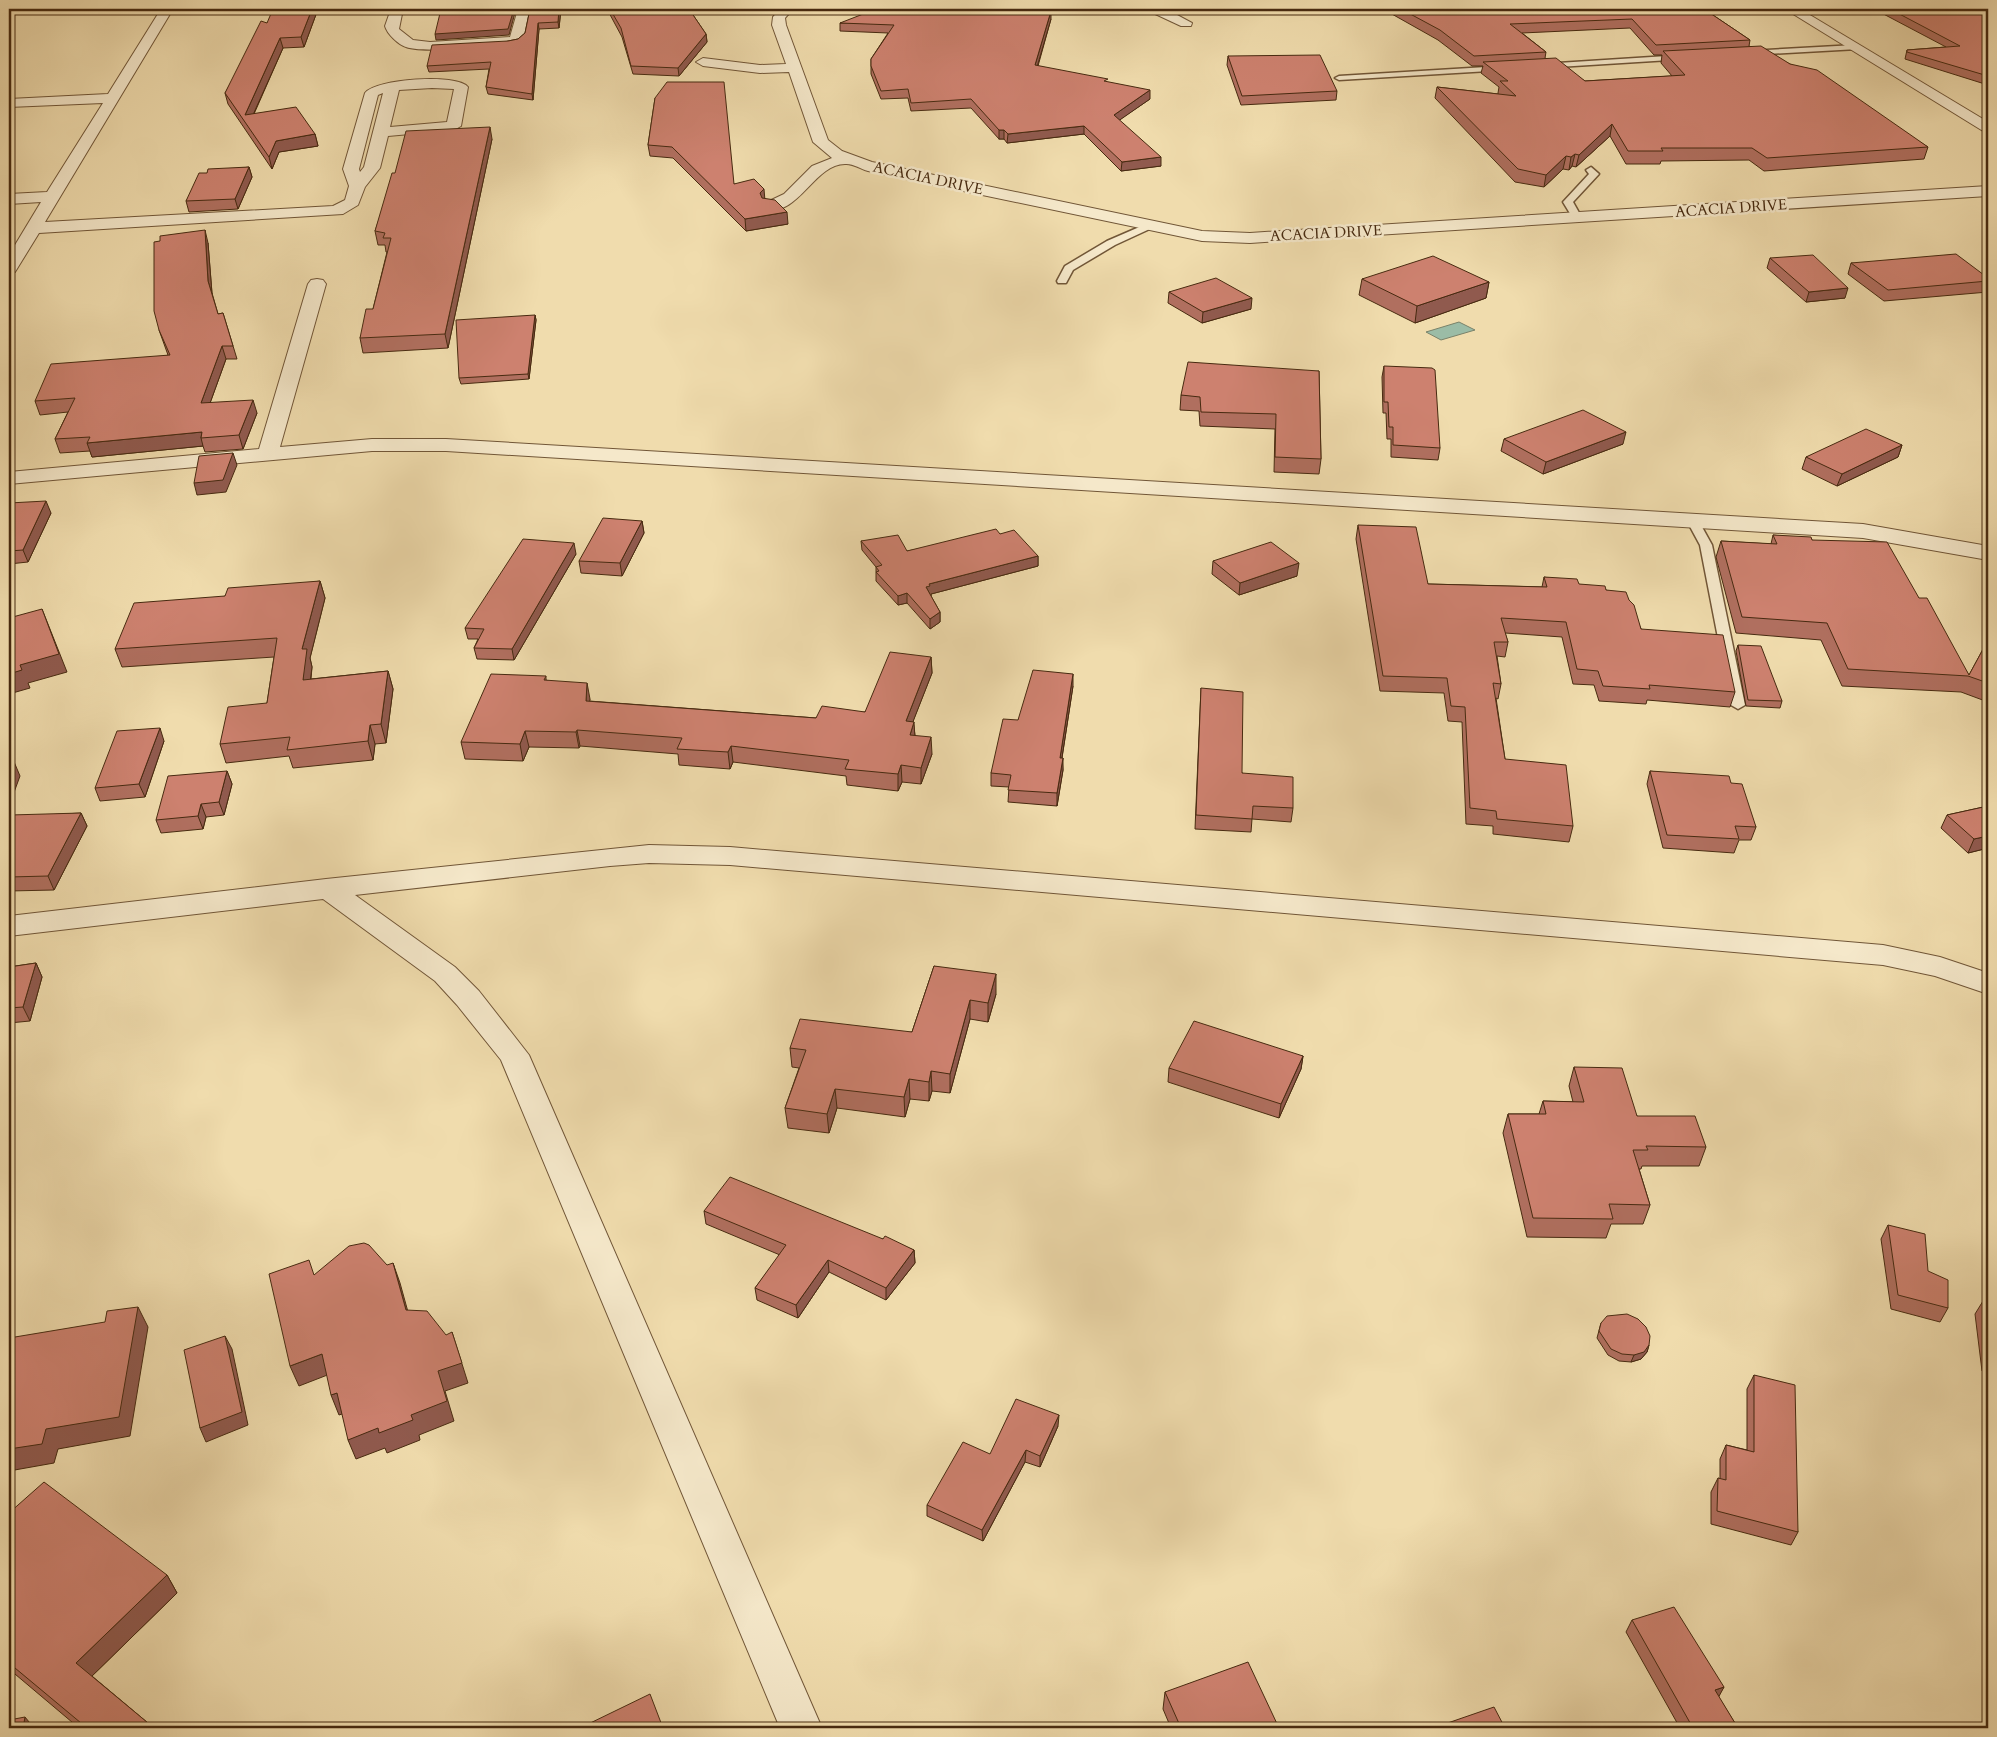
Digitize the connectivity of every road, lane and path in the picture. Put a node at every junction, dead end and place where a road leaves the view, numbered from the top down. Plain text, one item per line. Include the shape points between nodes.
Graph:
1 (167, 9) edge
2 (397, 9) edge
3 (524, 9) edge
4 (787, 9) edge
5 (1156, 9) edge
6 (1791, 9) edge
7 (1186, 23) dead end
8 (1854, 47) junction
9 (1736, 54) edge
10 (1696, 56) edge
11 (703, 62) dead end
12 (1528, 67) edge
13 (795, 68) junction
14 (1508, 68) edge
15 (1339, 78) dead end
16 (393, 87) junction
17 (113, 98) junction
18 (9, 103) edge
19 (1988, 128) edge
20 (382, 132) junction
21 (843, 159) junction
22 (1591, 170) dead end
23 (357, 186) junction
24 (1988, 191) edge
25 (52, 197) junction
26 (9, 199) edge
27 (771, 206) edge
28 (1577, 218) junction
29 (1151, 226) junction
30 (33, 228) junction
31 (9, 268) edge
32 (1062, 281) dead end
33 (317, 284) dead end
34 (268, 454) junction
35 (9, 478) edge
36 (1693, 521) junction
37 (1988, 553) edge
38 (1738, 705) dead end
39 (326, 888) junction
40 (9, 926) edge
41 (1988, 984) edge
42 (801, 1728) edge

1 - 17 street
2 - 3 street via 393,30 409,44 430,46 513,41 517,39
4 - 13 street, ACACIA DRIVE via 779,18 779,25
5 - 7 street
6 - 8 street
8 - 9 lane
8 - 19 street
10 - 12 lane
11 - 13 street via 760,69
13 - 21 street, ACACIA DRIVE via 821,142
14 - 15 lane
16 - 20 street
16 - 20 street via 460,85 455,124 442,129
16 - 23 street via 372,93 350,169
17 - 18 street
17 - 25 street
20 - 23 street via 372,168
21 - 27 street via 817,169 790,197
21 - 29 street, ACACIA DRIVE
22 - 28 lane via 1594,174 1568,202
23 - 30 street via 347,207 326,213
24 - 28 street, ACACIA DRIVE
25 - 26 street
25 - 30 street
28 - 29 street, ACACIA DRIVE via 1231,238
29 - 32 lane via 1111,242 1069,268
30 - 31 street
33 - 34 street
34 - 35 street
34 - 36 street via 372,446 446,445
36 - 37 street via 1863,531
36 - 38 lane via 1706,545
39 - 40 street
39 - 41 street via 610,857 650,854 730,856 1883,955 1940,967
39 - 42 street via 445,974 514,1055

